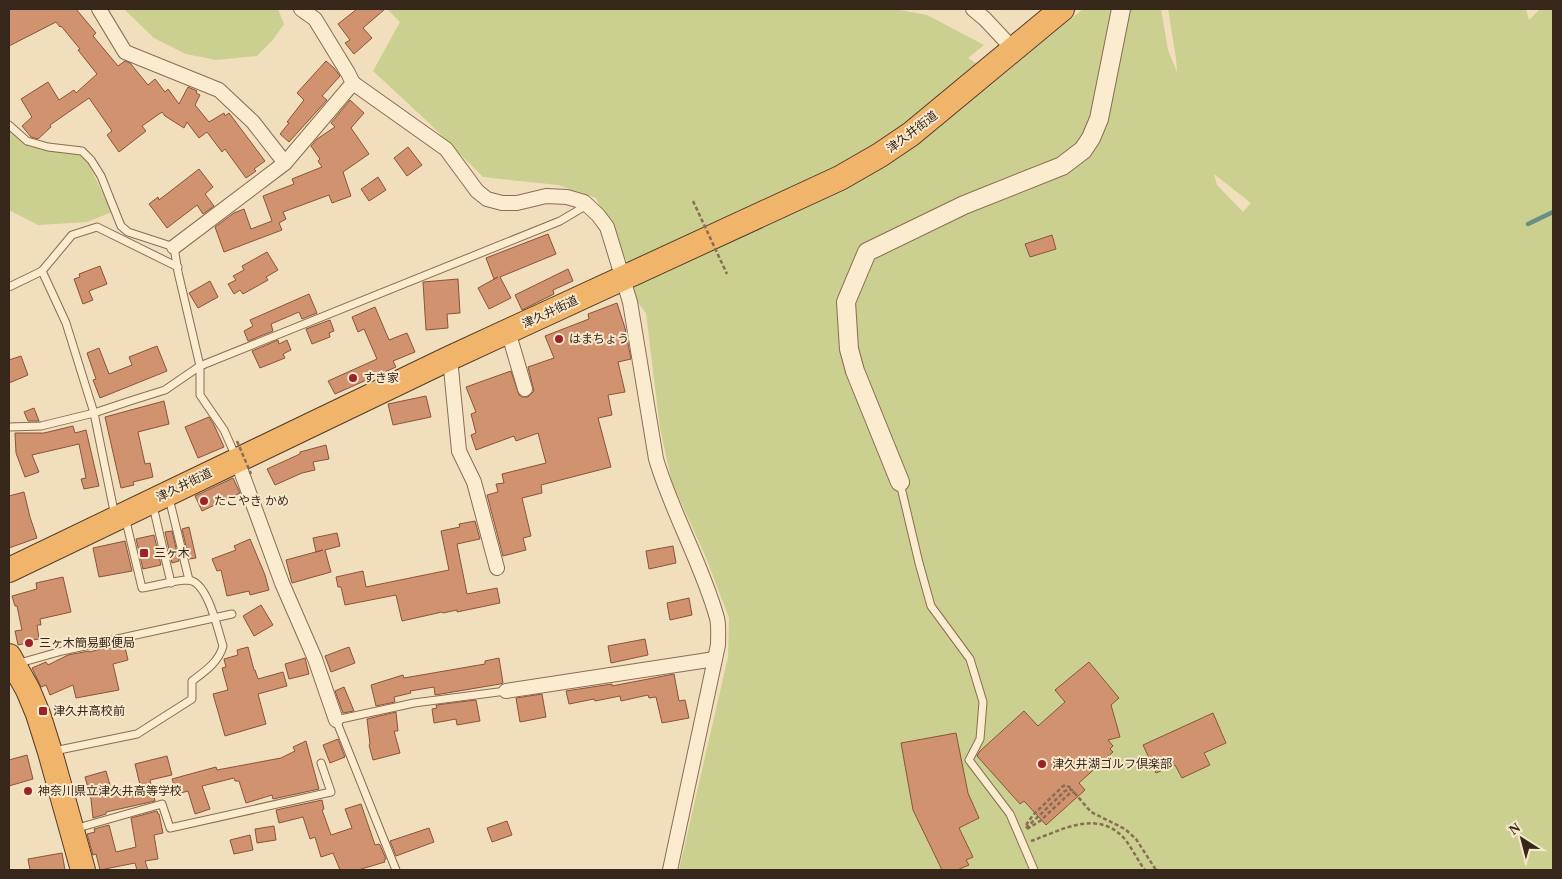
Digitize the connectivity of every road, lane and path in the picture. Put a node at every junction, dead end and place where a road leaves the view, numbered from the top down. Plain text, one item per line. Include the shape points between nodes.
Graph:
1 (99, 9) edge
2 (301, 9) edge
3 (973, 9) edge
4 (1062, 9) edge
5 (1121, 9) edge
6 (1014, 50) junction
7 (352, 83) junction
8 (9, 125) edge
9 (285, 163) junction
10 (693, 201) dead end
11 (587, 205) junction
12 (174, 247) junction
13 (178, 267) junction
14 (42, 271) junction
15 (727, 274) dead end
16 (623, 278) junction
17 (9, 287) edge
18 (508, 331) junction
19 (450, 358) junction
20 (200, 366) junction
21 (526, 389) dead end
22 (94, 413) junction
23 (9, 427) edge
24 (242, 458) junction
25 (900, 482) joint
26 (160, 497) junction
27 (120, 516) junction
28 (497, 568) dead end
29 (9, 570) edge
30 (189, 580) junction
31 (171, 583) junction
32 (232, 614) dead end
33 (214, 618) junction
34 (715, 659) junction
35 (11, 660) edge
36 (506, 691) joint
37 (336, 720) junction
38 (50, 752) junction
39 (321, 763) dead end
40 (1074, 791) junction
41 (1042, 812) dead end
42 (72, 830) junction
43 (1026, 840) dead end
44 (83, 870) edge
45 (396, 870) edge
46 (670, 870) edge
47 (1034, 870) edge
48 (1145, 870) edge
49 (1156, 870) edge

1 - 9 street via 125,52 219,90 253,122
2 - 7 street via 314,19
3 - 6 street
4 - 6 highway, 津久井街道
5 - 25 street via 1099,119 1083,150 1062,166 964,205 867,252 846,302 848,349
6 - 16 highway, 津久井街道 via 880,155 840,178
7 - 9 street
7 - 11 street via 446,149 476,191 487,199 517,203 546,196 567,196
8 - 12 lane via 27,141 82,151 92,160 101,176 121,226 128,232
9 - 12 street
10 - 15 path, bridge
11 - 16 street via 607,227
11 - 20 lane via 560,221
12 - 13 lane
13 - 14 lane via 97,227 72,235
13 - 20 lane
14 - 17 lane
14 - 22 lane via 66,323
16 - 18 highway, 津久井街道
16 - 34 street via 630,302 656,459 717,620
18 - 19 highway, 津久井街道
18 - 21 street
19 - 24 highway, 津久井街道
19 - 28 street via 459,451 474,482
20 - 22 lane via 165,390
20 - 24 lane via 200,396
22 - 23 lane via 41,426
22 - 27 lane
24 - 24 path, bridge
24 - 26 highway, 津久井街道
24 - 37 street via 282,583 315,659
25 - 47 lane via 931,606 970,660 983,702 980,740 969,760 1010,814
26 - 27 highway, 津久井街道
26 - 30 lane
26 - 31 lane
27 - 29 highway, 津久井街道
27 - 31 lane via 142,588
30 - 31 lane
30 - 33 lane via 198,584 205,593
32 - 33 lane
33 - 35 lane
33 - 38 lane via 223,646 212,665 192,681 192,699 137,734
34 - 36 street
34 - 46 street
35 - 38 highway via 28,690
36 - 37 lane via 414,703
37 - 45 lane
38 - 42 highway
39 - 42 lane via 331,792 170,828 162,804
40 - 40 path via 1040,821 1025,829 1029,819 1063,786 1066,784
40 - 41 path via 1065,791
40 - 49 path via 1097,816 1125,829 1136,839
42 - 44 highway
43 - 48 path via 1076,824 1098,824 1123,837

